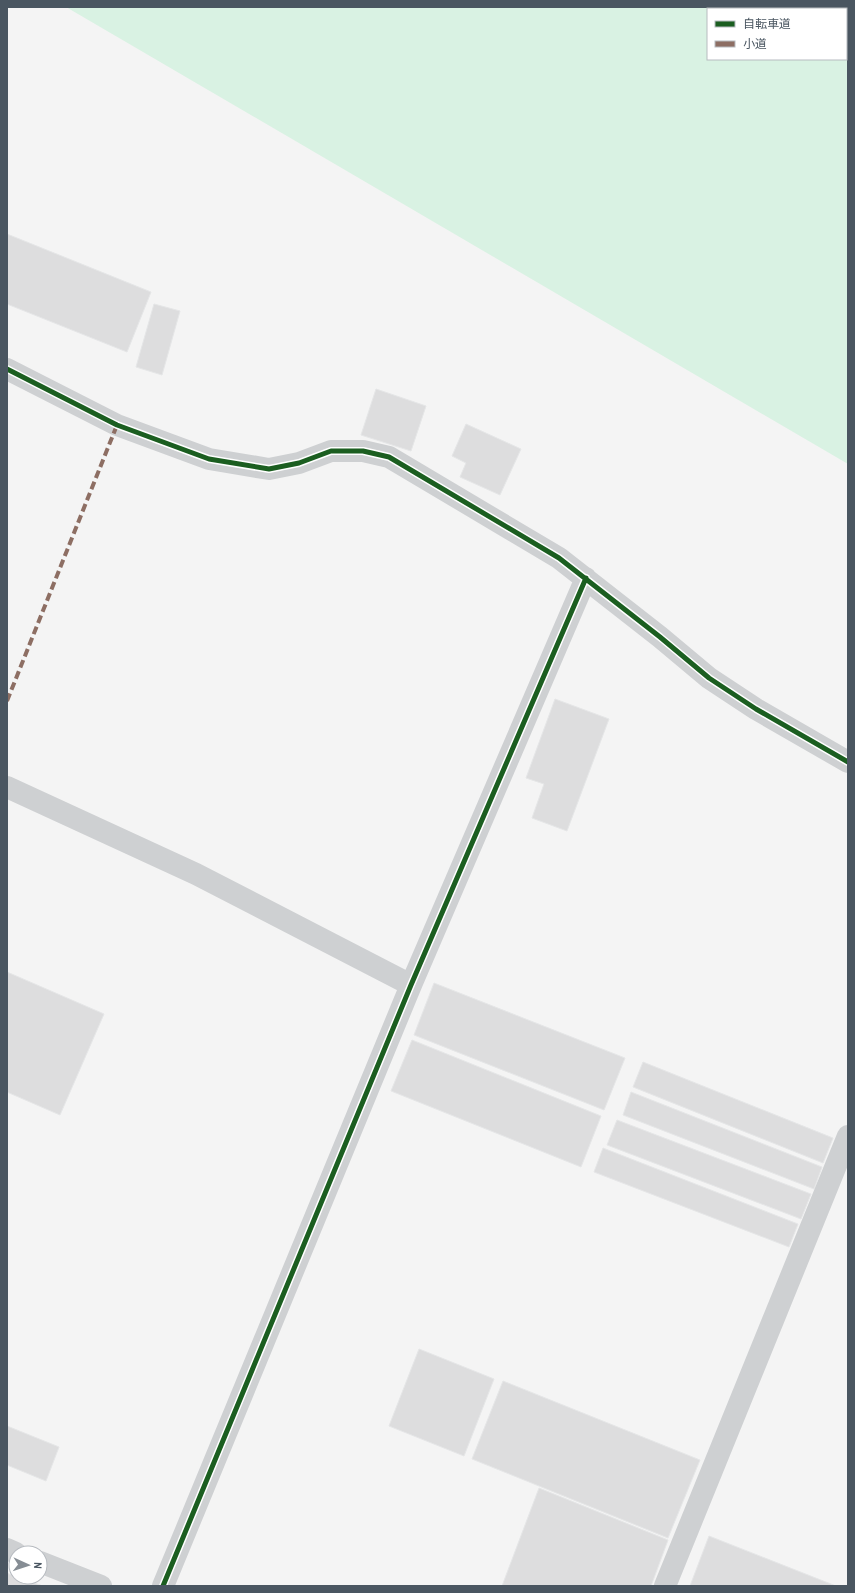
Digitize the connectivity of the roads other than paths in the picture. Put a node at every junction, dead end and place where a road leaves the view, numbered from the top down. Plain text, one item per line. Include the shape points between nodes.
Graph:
1 (7, 369) edge
2 (586, 578) junction
3 (848, 762) edge
4 (7, 787) edge
5 (411, 985) junction
6 (848, 1136) edge
7 (48, 1565) edge
8 (101, 1586) edge
9 (163, 1586) edge
10 (665, 1586) edge

1 - 2 street via 117,425 209,459 269,469 299,463 331,451 363,451 389,458 559,558
2 - 3 street via 710,678 756,709
2 - 5 street
4 - 5 street via 196,874
5 - 9 street
6 - 10 street
7 - 8 street

